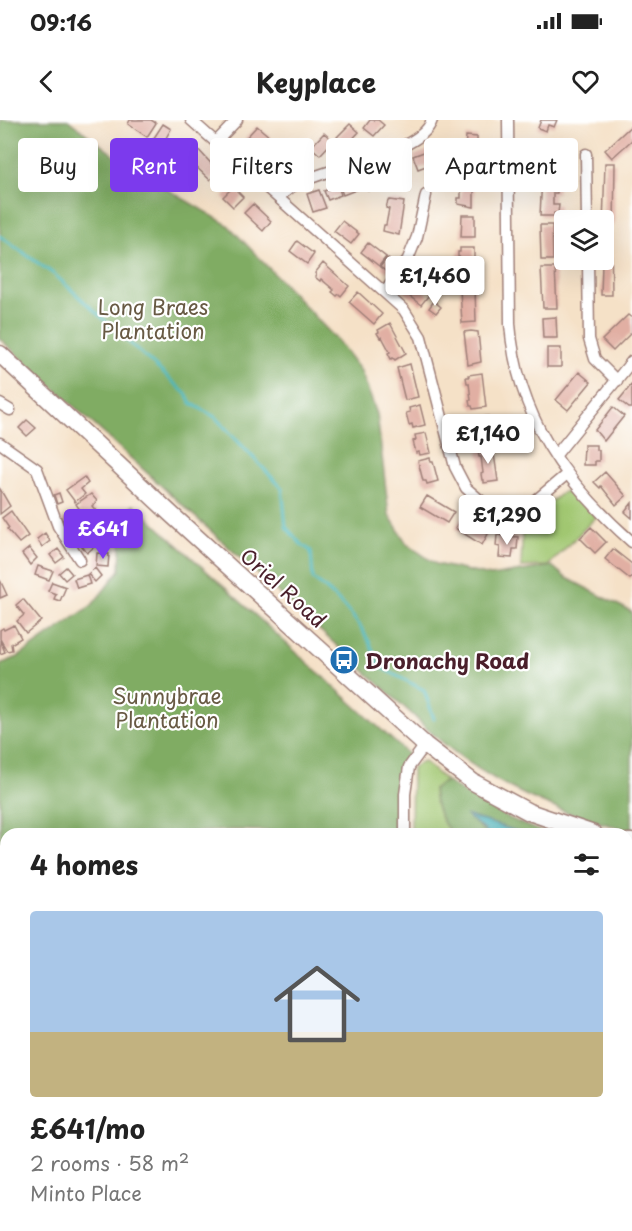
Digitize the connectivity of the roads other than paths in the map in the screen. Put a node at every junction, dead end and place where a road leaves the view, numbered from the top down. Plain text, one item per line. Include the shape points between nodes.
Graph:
1 (191, 120) edge
2 (237, 120) edge
3 (432, 120) edge
4 (508, 120) edge
5 (211, 138) edge
6 (220, 138) edge
7 (586, 154) dead end
8 (272, 192) edge
9 (426, 195) dead end
10 (278, 197) junction
11 (587, 210) edge
12 (588, 270) edge
13 (385, 292) junction
14 (0, 354) edge
15 (632, 361) edge
16 (617, 381) junction
17 (0, 443) edge
18 (555, 456) junction
19 (567, 474) junction
20 (632, 542) edge
21 (80, 560) dead end
22 (425, 745) junction
23 (405, 828) edge
24 (576, 828) edge

1 - 5 street
2 - 6 street
3 - 10 street via 430,128 407,145 294,185
4 - 18 street via 512,346 529,408
7 - 11 street
8 - 10 street
9 - 13 street via 408,260
10 - 13 street
12 - 16 street via 588,339 595,359
13 - 19 street via 404,310 421,337 455,467 466,488 488,507 502,513 529,506
14 - 22 main road, Oriel Road
15 - 16 street
16 - 18 street
17 - 21 street via 37,469 58,526
18 - 19 street
19 - 20 street via 596,509
22 - 23 street via 409,767
22 - 24 main road, Oriel Road via 472,782 529,812

